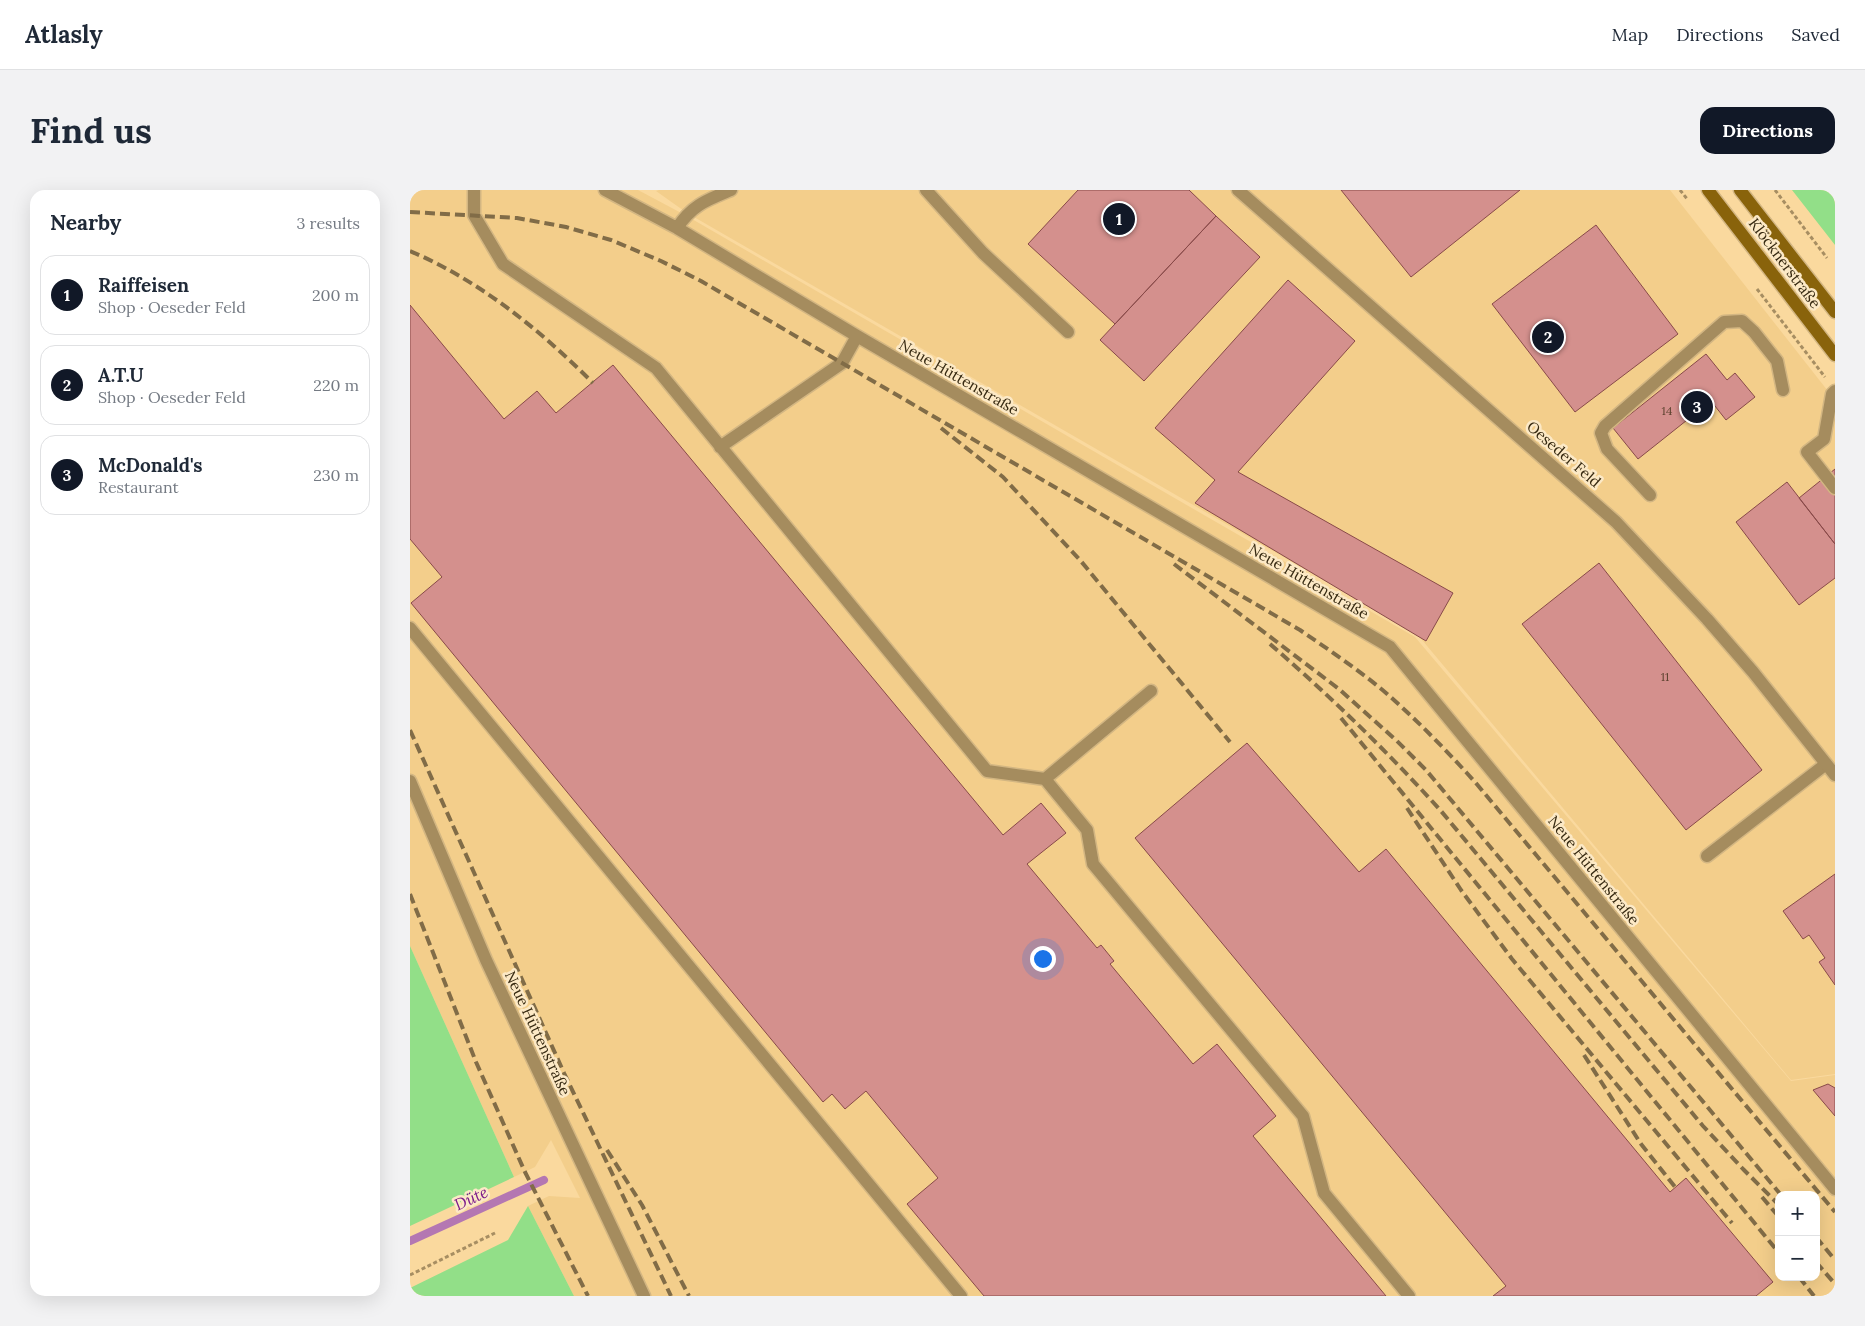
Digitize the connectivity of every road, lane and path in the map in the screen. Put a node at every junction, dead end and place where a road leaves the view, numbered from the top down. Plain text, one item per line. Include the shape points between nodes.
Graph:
1 (474, 190) edge
2 (605, 190) edge
3 (732, 190) edge
4 (926, 190) edge
5 (1238, 190) edge
6 (1680, 190) edge
7 (1708, 190) edge
8 (1740, 190) edge
9 (1774, 190) edge
10 (1688, 200) dead end
11 (677, 228) junction
12 (1827, 258) dead end
13 (1757, 289) dead end
14 (1835, 312) edge
15 (1068, 332) dead end
16 (857, 336) junction
17 (1835, 355) edge
18 (1832, 386) edge
19 (1783, 390) dead end
20 (720, 447) junction
21 (1835, 488) edge
22 (1650, 495) dead end
23 (410, 628) edge
24 (1151, 691) dead end
25 (1826, 764) junction
26 (1835, 775) edge
27 (1045, 779) junction
28 (410, 782) edge
29 (1707, 856) dead end
30 (1835, 1189) edge
31 (495, 1233) dead end
32 (410, 1275) edge
33 (644, 1296) edge
34 (961, 1296) edge
35 (1409, 1296) edge

1 - 20 street via 474,215 503,264 656,368
2 - 11 street, Neue Hüttenstraße
3 - 11 street via 697,205
4 - 15 street via 984,253
5 - 25 street, Oeseder Feld via 1616,522 1747,664
6 - 10 path
7 - 17 main road, Klöcknerstraße
8 - 14 main road, Klöcknerstraße
9 - 12 path
11 - 16 street, Neue Hüttenstraße
13 - 18 path
16 - 20 street via 842,363
16 - 30 street, Neue Hüttenstraße via 1390,647
18 - 21 street via 1824,439 1807,452
19 - 22 street via 1777,361 1754,332 1742,322 1724,322 1605,426 1601,433 1607,449
20 - 27 street via 987,771
23 - 34 street
24 - 27 street
25 - 26 street, Oeseder Feld
25 - 29 street
27 - 35 street via 1087,830 1093,864 1303,1116 1324,1193
28 - 33 street, Neue Hüttenstraße via 486,960
31 - 32 path

